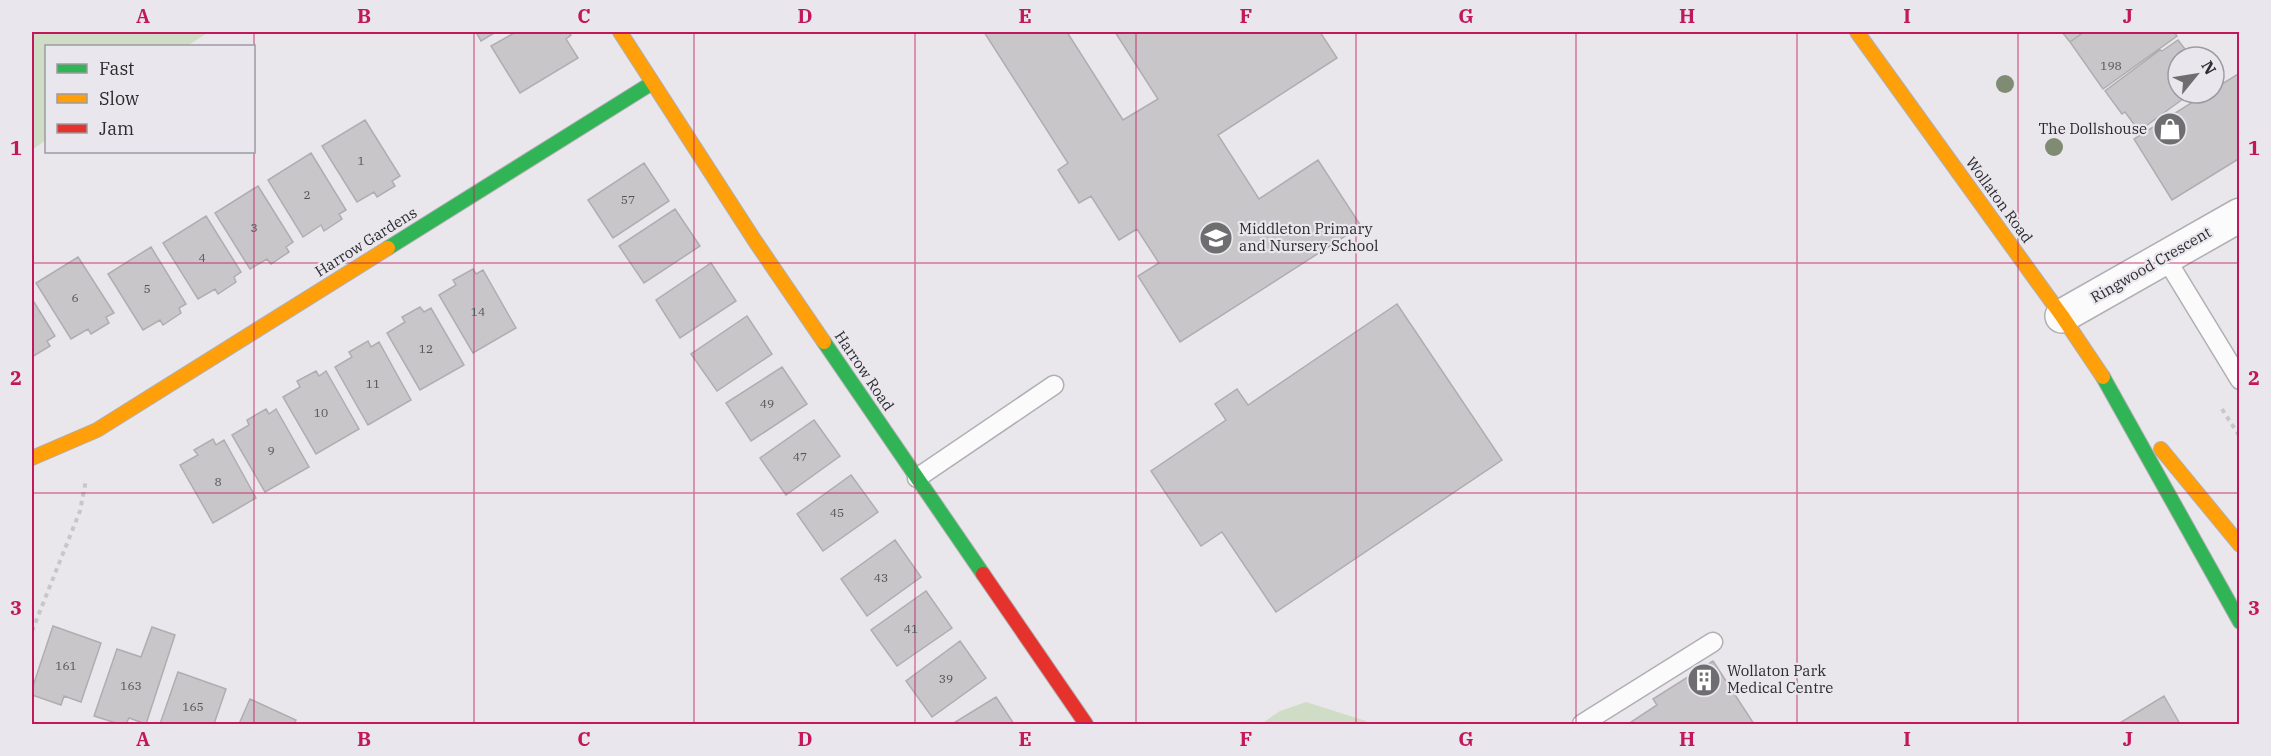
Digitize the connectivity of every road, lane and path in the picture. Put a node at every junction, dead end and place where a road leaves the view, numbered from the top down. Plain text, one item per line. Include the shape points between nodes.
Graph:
1 (620, 32) edge
2 (1857, 32) edge
3 (652, 83) junction
4 (2240, 215) edge
5 (2165, 257) junction
6 (2062, 316) junction
7 (2240, 380) edge
8 (1054, 385) dead end
9 (2112, 390) junction
10 (97, 429) junction
11 (32, 458) edge
12 (917, 478) junction
13 (2240, 545) edge
14 (2240, 622) edge
15 (32, 632) edge
16 (1713, 642) dead end
17 (1086, 724) edge
18 (1582, 724) edge

1 - 3 street, Harrow Road
2 - 6 street, Wollaton Road
3 - 10 street, Harrow Gardens
3 - 12 street, Harrow Road
4 - 5 street, Ringwood Crescent
5 - 6 street, Ringwood Crescent
5 - 7 lane
6 - 9 street, Wollaton Road
8 - 12 lane
9 - 13 street, Wollaton Road
9 - 14 street, Wollaton Road
10 - 11 street, Harrow Gardens
10 - 15 path via 80,510
12 - 17 street, Harrow Road
16 - 18 lane

